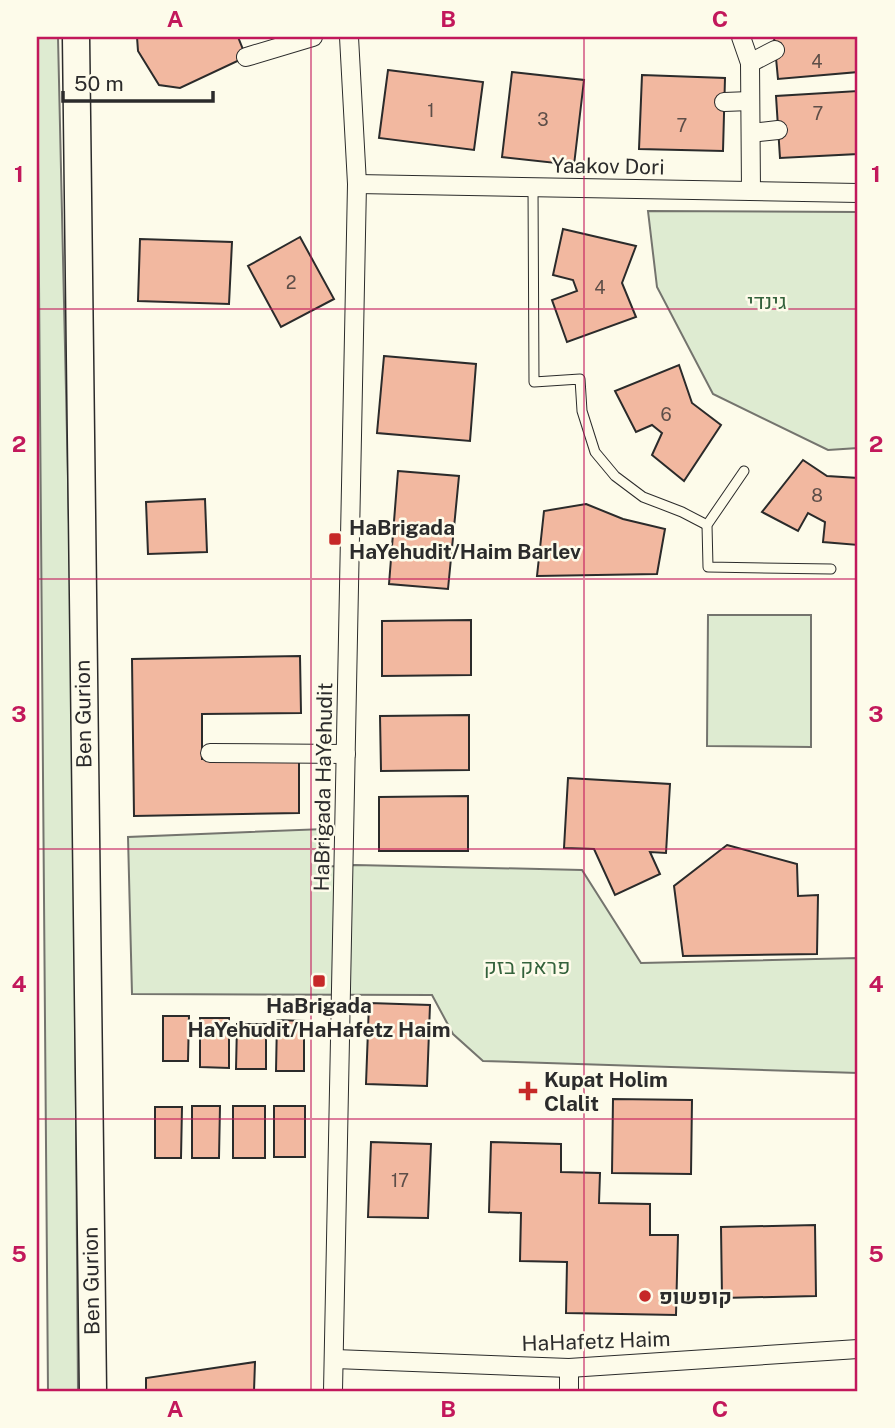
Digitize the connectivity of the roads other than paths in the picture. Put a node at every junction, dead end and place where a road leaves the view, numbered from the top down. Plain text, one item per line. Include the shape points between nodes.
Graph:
1 (76, 37) edge
2 (313, 37) edge
3 (349, 37) edge
4 (741, 37) edge
5 (775, 50) dead end
6 (246, 57) dead end
7 (750, 62) junction
8 (724, 102) dead end
9 (751, 102) junction
10 (778, 130) dead end
11 (751, 133) junction
12 (357, 184) junction
13 (533, 187) junction
14 (751, 191) junction
15 (858, 192) edge
16 (744, 471) dead end
17 (707, 525) junction
18 (831, 569) dead end
19 (210, 753) dead end
20 (346, 754) junction
21 (858, 1349) edge
22 (335, 1359) junction
23 (569, 1368) junction
24 (93, 1391) edge
25 (333, 1391) edge
26 (569, 1391) edge

1 - 24 main road, Ben Gurion
2 - 6 street
3 - 12 street, HaBrigada HaYehudit
4 - 7 street
5 - 7 street
7 - 9 street
8 - 9 street
9 - 11 street
10 - 11 street
11 - 14 street
12 - 13 street, Yaakov Dori
12 - 20 street, HaBrigada HaYehudit
13 - 14 street, Yaakov Dori
13 - 17 lane via 534,382 580,379 582,411 595,452 615,476 643,497
14 - 15 street, Yaakov Dori
16 - 17 lane
17 - 18 lane via 708,566
19 - 20 street
20 - 22 street, HaBrigada HaYehudit
21 - 23 street, HaHafetz Haim
22 - 23 street, HaHafetz Haim
22 - 25 street, HaBrigada HaYehudit
23 - 26 street

